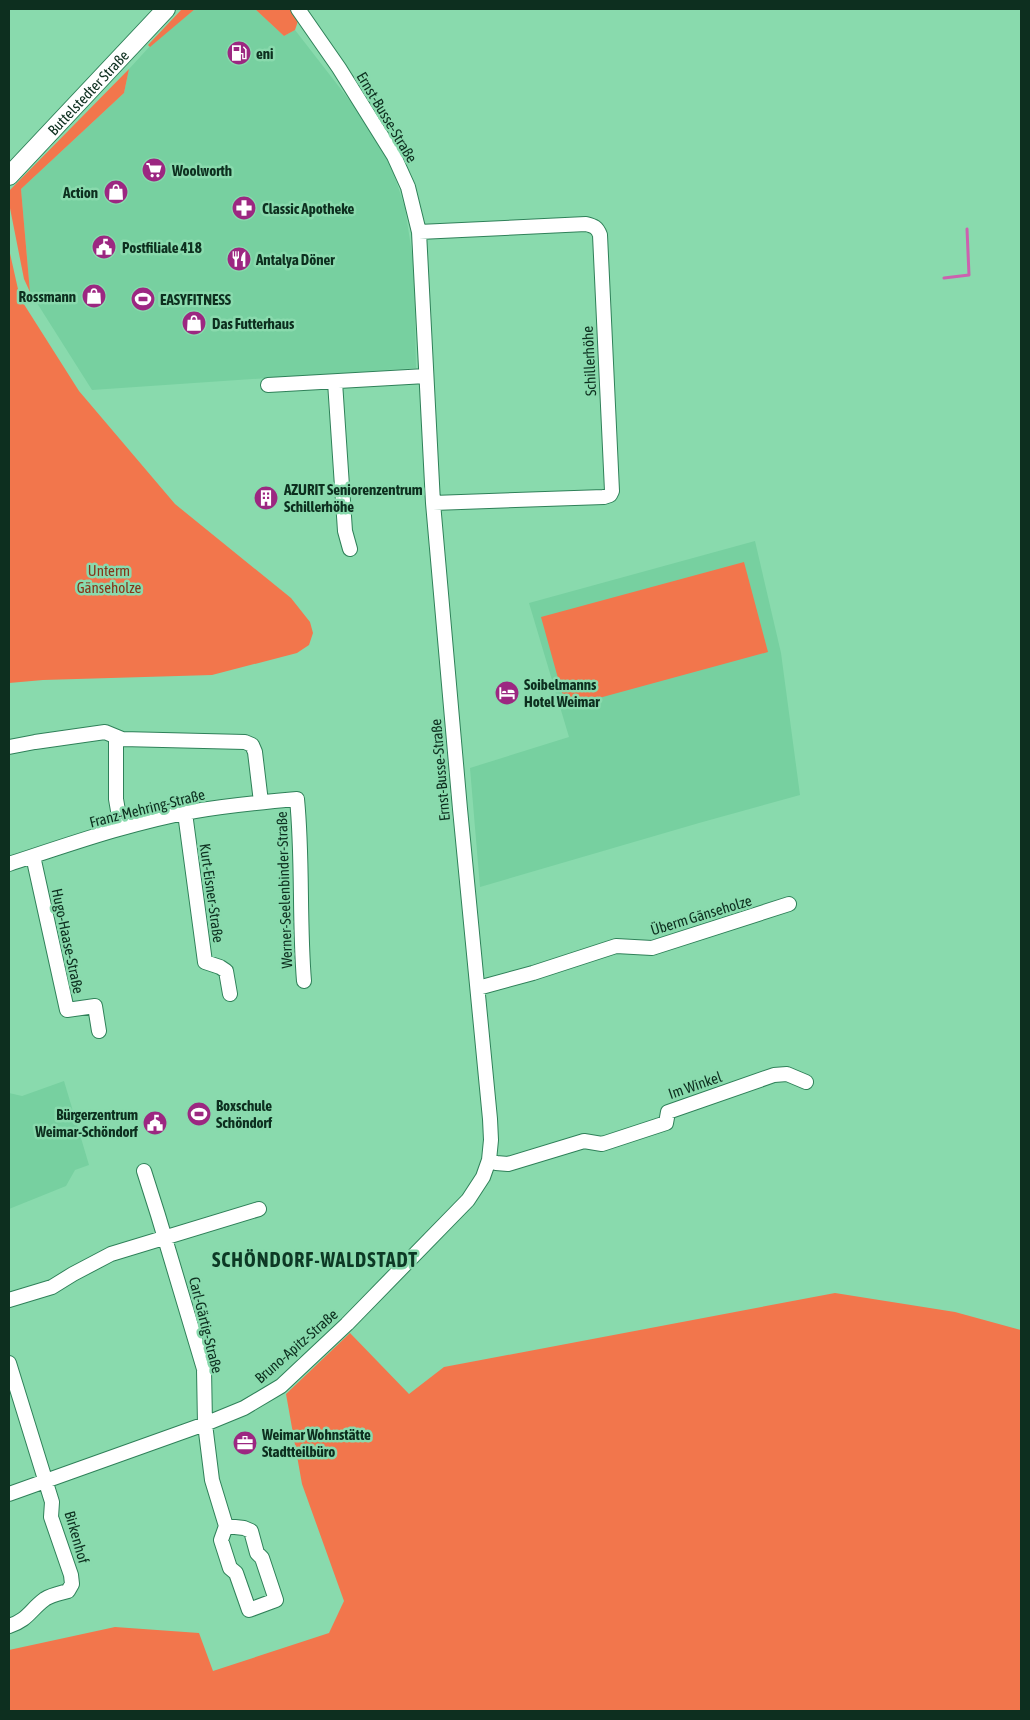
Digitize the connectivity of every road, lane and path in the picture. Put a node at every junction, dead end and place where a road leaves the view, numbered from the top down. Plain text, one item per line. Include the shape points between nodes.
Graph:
1 (166, 9) edge
2 (298, 9) edge
3 (309, 9) edge
4 (314, 30) junction
5 (9, 175) edge
6 (419, 232) junction
7 (426, 376) junction
8 (335, 382) junction
9 (268, 385) dead end
10 (433, 503) junction
11 (350, 549) dead end
12 (116, 737) junction
13 (9, 747) edge
14 (297, 799) joint
15 (261, 802) junction
16 (185, 813) junction
17 (121, 828) junction
18 (33, 856) junction
19 (9, 864) edge
20 (789, 904) dead end
21 (304, 981) dead end
22 (478, 988) junction
23 (230, 994) dead end
24 (99, 1031) dead end
25 (806, 1082) dead end
26 (489, 1160) junction
27 (144, 1171) dead end
28 (259, 1209) dead end
29 (164, 1236) junction
30 (9, 1300) edge
31 (9, 1362) edge
32 (205, 1424) junction
33 (46, 1481) junction
34 (9, 1494) edge
35 (226, 1526) junction
36 (9, 1626) edge

1 - 5 main road, Buttelstedter Straße
2 - 4 street, Ernst-Busse-Straße
3 - 4 street, Ernst-Busse-Straße
4 - 6 street, Ernst-Busse-Straße via 394,156 408,187
6 - 7 street, Ernst-Busse-Straße
6 - 10 street, Schillerhöhe via 586,224 594,226 600,235 610,495
7 - 8 street
7 - 10 street, Ernst-Busse-Straße
8 - 9 street
8 - 11 street via 345,531
10 - 22 street, Ernst-Busse-Straße
12 - 13 street via 111,733 96,732
12 - 15 street via 245,742 252,745
12 - 17 street via 116,799
14 - 15 street, Franz-Mehring-Straße
14 - 21 street, Werner-Seelenbinder-Straße
15 - 16 street, Franz-Mehring-Straße
16 - 17 street, Franz-Mehring-Straße
16 - 23 street, Kurt-Eisner-Straße via 205,962 226,971
17 - 18 street, Franz-Mehring-Straße
18 - 19 street, Franz-Mehring-Straße
18 - 24 street, Hugo-Haase-Straße via 67,1010 95,1006
20 - 22 street, Überm Gänseholze via 652,948 616,946
22 - 26 street, Ernst-Busse-Straße via 490,1132
25 - 26 street, Im Winkel via 787,1074 774,1075 668,1112 666,1123 602,1144 584,1141 508,1164
26 - 32 street, Bruno-Apitz-Straße via 483,1177 463,1206 319,1351 263,1398
27 - 29 street, Carl-Gärtig-Straße
28 - 29 street
29 - 30 street via 111,1254 52,1287
29 - 32 street, Carl-Gärtig-Straße via 204,1369
31 - 33 street
32 - 33 street, Bruno-Apitz-Straße
32 - 35 street, Carl-Gärtig-Straße via 212,1480
33 - 34 street, Bruno-Apitz-Straße
33 - 36 street, Birkenhof via 52,1502 51,1517 72,1584 68,1591 47,1597 28,1616
35 - 35 street via 221,1540 248,1610 276,1600 251,1531

